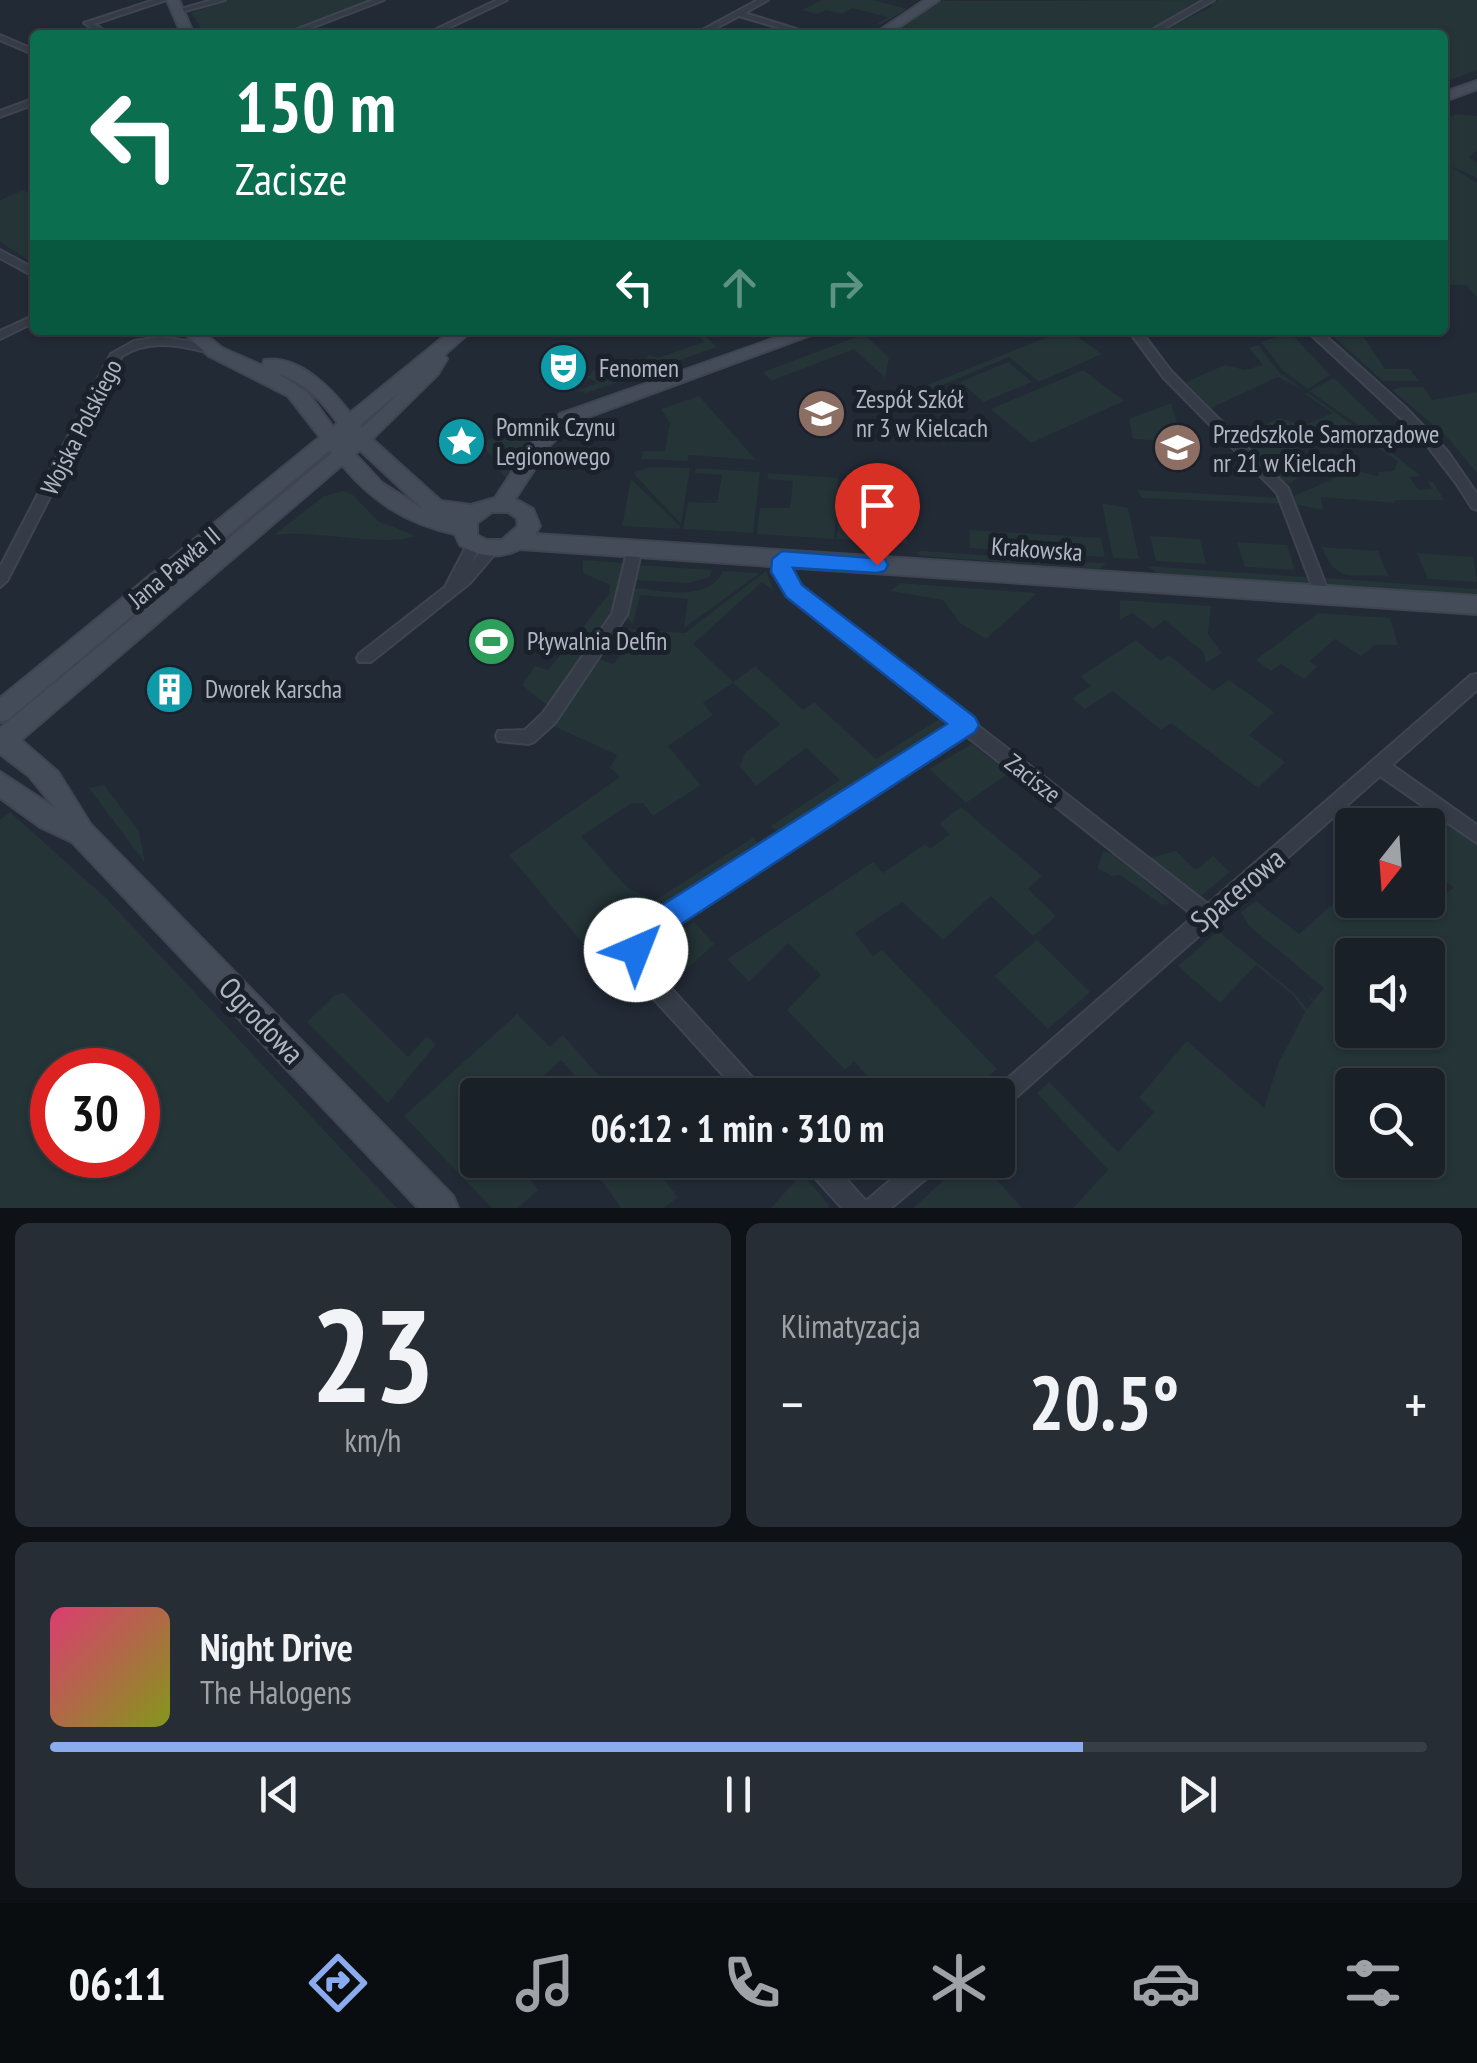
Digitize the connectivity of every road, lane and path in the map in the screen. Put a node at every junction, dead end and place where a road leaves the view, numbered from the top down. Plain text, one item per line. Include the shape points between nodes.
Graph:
1 (162, 0) edge
2 (221, 0) edge
3 (380, 0) edge
4 (503, 0) edge
5 (764, 0) edge
6 (933, 0) edge
7 (1210, 0) edge
8 (176, 6) edge
9 (738, 12) junction
10 (100, 30) edge
11 (186, 30) edge
12 (299, 30) edge
13 (439, 30) edge
14 (706, 30) edge
15 (796, 30) edge
16 (887, 30) edge
17 (1156, 30) edge
18 (5, 35) edge
19 (30, 49) edge
20 (1477, 84) edge
21 (1448, 96) edge
22 (30, 103) edge
23 (0, 114) edge
24 (0, 253) edge
25 (30, 271) edge
26 (30, 320) edge
27 (458, 335) edge
28 (801, 335) edge
29 (1138, 335) edge
30 (1317, 335) edge
31 (0, 336) edge
32 (207, 339) edge
33 (345, 438) junction
34 (1477, 505) edge
35 (517, 520) junction
36 (476, 534) junction
37 (635, 548) junction
38 (782, 559) junction
39 (0, 581) edge
40 (1323, 596) junction
41 (1477, 605) edge
42 (364, 658) dead end
43 (1477, 680) edge
44 (0, 712) edge
45 (966, 725) junction
46 (504, 736) dead end
47 (1, 742) edge
48 (1380, 766) junction
49 (0, 784) edge
50 (82, 834) junction
51 (1477, 835) edge
52 (1206, 914) junction
53 (739, 1078) edge
54 (1015, 1085) edge
55 (830, 1178) edge
56 (910, 1178) edge
57 (441, 1208) edge
58 (857, 1208) edge
59 (874, 1208) edge

1 - 10 street via 88,22
2 - 8 street
3 - 12 street
4 - 13 street
5 - 9 street
6 - 16 street
7 - 17 street
8 - 11 street
9 - 14 street
9 - 15 street
18 - 19 street
20 - 21 street
22 - 23 street
24 - 25 street
26 - 31 street
27 - 33 street via 432,370
28 - 35 street via 556,426 522,477
29 - 40 street via 1167,374 1283,492
30 - 34 street via 1416,425
32 - 33 street via 308,380 328,396
32 - 39 street, Wojska Polskiego via 153,340 117,354
33 - 36 street
33 - 44 street, Jana Pawła II
33 - 47 street, Jana Pawła II
35 - 36 street
35 - 36 street
35 - 37 street, Krakowska via 593,544
36 - 42 street via 447,592
37 - 38 street, Krakowska
37 - 46 street via 619,614 549,718 528,736
38 - 40 street, Krakowska
38 - 45 street, Zacisze via 789,587
40 - 41 street, Krakowska
43 - 48 street, Spacerowa
45 - 52 street, Zacisze
45 - 53 street via 640,938 640,969
47 - 50 street, Ogrodowa via 34,764 70,802
48 - 51 street
48 - 52 street, Spacerowa
49 - 50 street, Ogrodowa
50 - 57 street, Ogrodowa
52 - 54 street, Spacerowa
55 - 58 street
56 - 59 street

